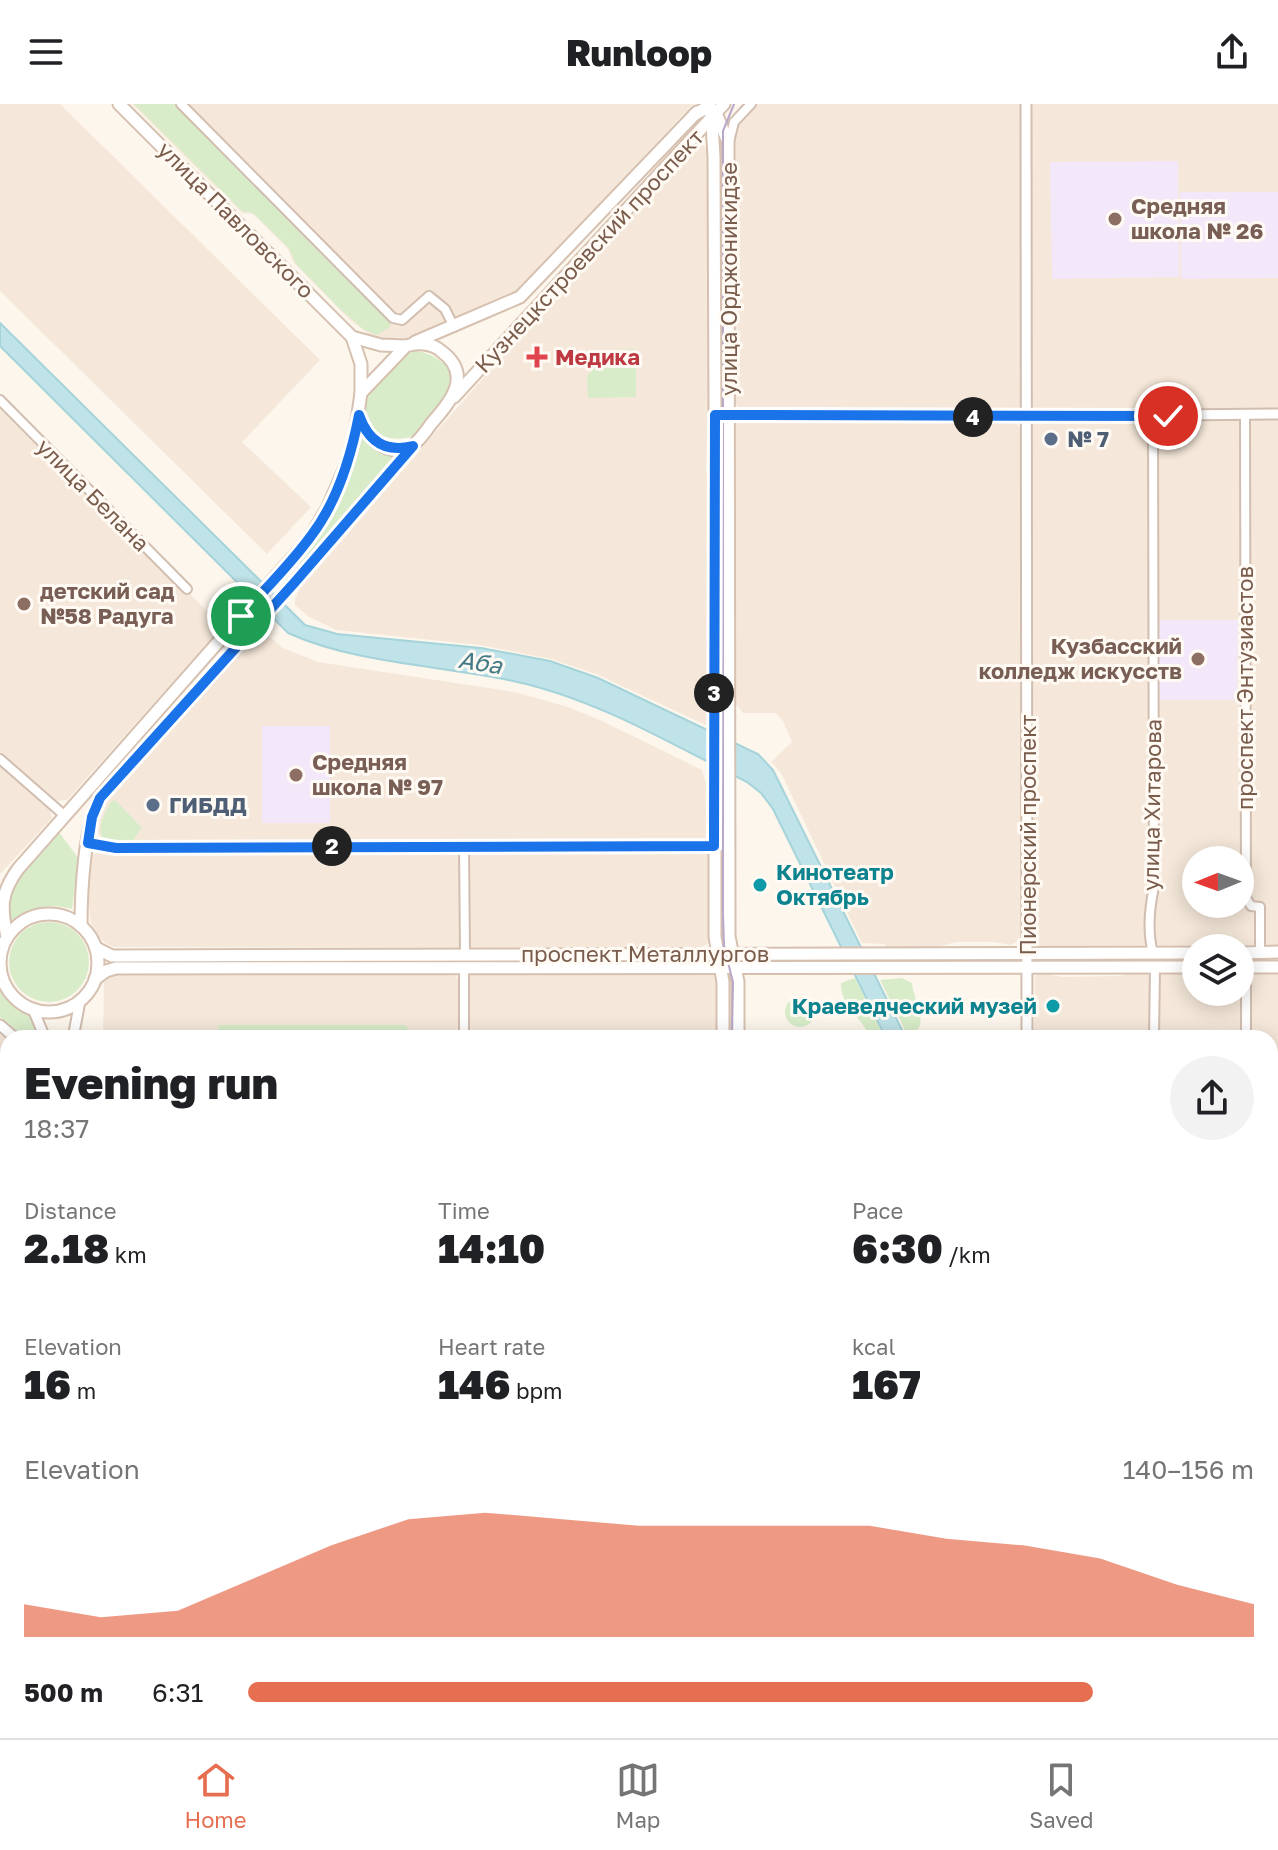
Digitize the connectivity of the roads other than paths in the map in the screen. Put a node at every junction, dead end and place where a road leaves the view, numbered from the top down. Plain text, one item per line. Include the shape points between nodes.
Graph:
1 (119, 104) edge
2 (181, 104) edge
3 (751, 104) edge
4 (1026, 104) edge
5 (715, 108) edge
6 (728, 142) junction
7 (687, 146) junction
8 (713, 148) junction
9 (454, 327) junction
10 (352, 337) junction
11 (410, 344) junction
12 (361, 393) junction
13 (454, 398) junction
14 (0, 400) edge
15 (1278, 414) edge
16 (359, 415) junction
17 (715, 415) junction
18 (729, 415) junction
19 (1245, 415) junction
20 (1027, 417) junction
21 (1153, 417) junction
22 (413, 446) junction
23 (187, 589) dead end
24 (0, 759) edge
25 (64, 815) junction
26 (88, 843) junction
27 (464, 846) junction
28 (714, 846) junction
29 (729, 846) junction
30 (81, 926) junction
31 (4, 942) edge
32 (96, 948) junction
33 (1278, 952) edge
34 (1153, 953) junction
35 (1182, 953) edge
36 (1254, 953) edge
37 (1260, 953) junction
38 (465, 954) junction
39 (717, 954) junction
40 (731, 954) junction
41 (1025, 959) junction
42 (815, 960) junction
43 (464, 967) junction
44 (720, 967) junction
45 (735, 967) junction
46 (1155, 967) junction
47 (1182, 967) edge
48 (1254, 967) edge
49 (1278, 967) edge
50 (95, 979) junction
51 (2, 983) edge
52 (80, 1001) junction
53 (1245, 1006) edge
54 (33, 1009) junction
55 (42, 1030) edge
56 (75, 1030) edge
57 (464, 1030) edge
58 (723, 1030) edge
59 (738, 1030) edge
60 (1027, 1030) edge
61 (1154, 1030) edge
62 (1246, 1030) edge

1 - 10 main road, улица Павловского
2 - 9 street via 393,318 402,320 429,296 445,309
3 - 6 street via 734,122
4 - 20 street, Пионерский проспект
5 - 6 main road
5 - 7 main road, Кузнецкстроевский проспект
5 - 8 main road, улица Орджоникидзе
5 - 9 main road, Кузнецкстроевский проспект via 694,115 527,292
6 - 18 main road, улица Орджоникидзе
7 - 8 main road via 702,138
7 - 13 main road, Кузнецкстроевский проспект
8 - 17 main road, улица Орджоникидзе
9 - 11 main road, Кузнецкстроевский проспект
10 - 11 main road via 381,345
10 - 12 main road via 361,364
11 - 12 main road
11 - 13 main road via 435,346 452,361 458,380
12 - 16 main road
13 - 22 main road
14 - 23 street, улица Белана
15 - 19 street
16 - 22 main road via 370,438 381,445
16 - 25 main road via 347,463 309,539
17 - 18 street
17 - 28 main road, улица Орджоникидзе
18 - 20 street
18 - 29 main road, улица Орджоникидзе
19 - 21 street
19 - 37 street, проспект Энтузиастов via 1246,898 1251,906 1260,907
20 - 21 street
20 - 41 street, Пионерский проспект
21 - 34 street, улица Хитарова
22 - 26 main road via 100,798
24 - 25 street
25 - 31 main road via 7,884
26 - 27 street via 116,848
26 - 30 main road
27 - 28 street
27 - 38 street
28 - 29 street
28 - 39 main road, улица Орджоникидзе
29 - 40 main road, улица Орджоникидзе
30 - 31 main road via 58,915 33,916 18,924
30 - 32 main road
31 - 51 main road
32 - 38 main road, проспект Металлургов via 112,956
32 - 50 main road
33 - 37 main road
34 - 35 main road, проспект Металлургов
34 - 41 main road, проспект Металлургов
36 - 37 main road
38 - 39 main road, проспект Металлургов
39 - 40 main road, проспект Металлургов
39 - 44 main road, улица Орджоникидзе
40 - 42 main road, проспект Металлургов
40 - 45 main road, улица Орджоникидзе
41 - 42 main road, проспект Металлургов
41 - 46 main road, проспект Металлургов
41 - 60 street, Пионерский проспект
42 - 45 main road, проспект Металлургов
43 - 44 main road, проспект Металлургов
43 - 50 main road, проспект Металлургов via 116,968
43 - 57 street
44 - 45 main road, проспект Металлургов
44 - 58 main road, улица Орджоникидзе
45 - 59 main road, улица Орджоникидзе
46 - 47 main road, проспект Металлургов
46 - 61 street
48 - 49 main road
50 - 52 main road
51 - 54 main road
52 - 54 main road via 48,1012
52 - 56 street
53 - 62 street
54 - 55 street

